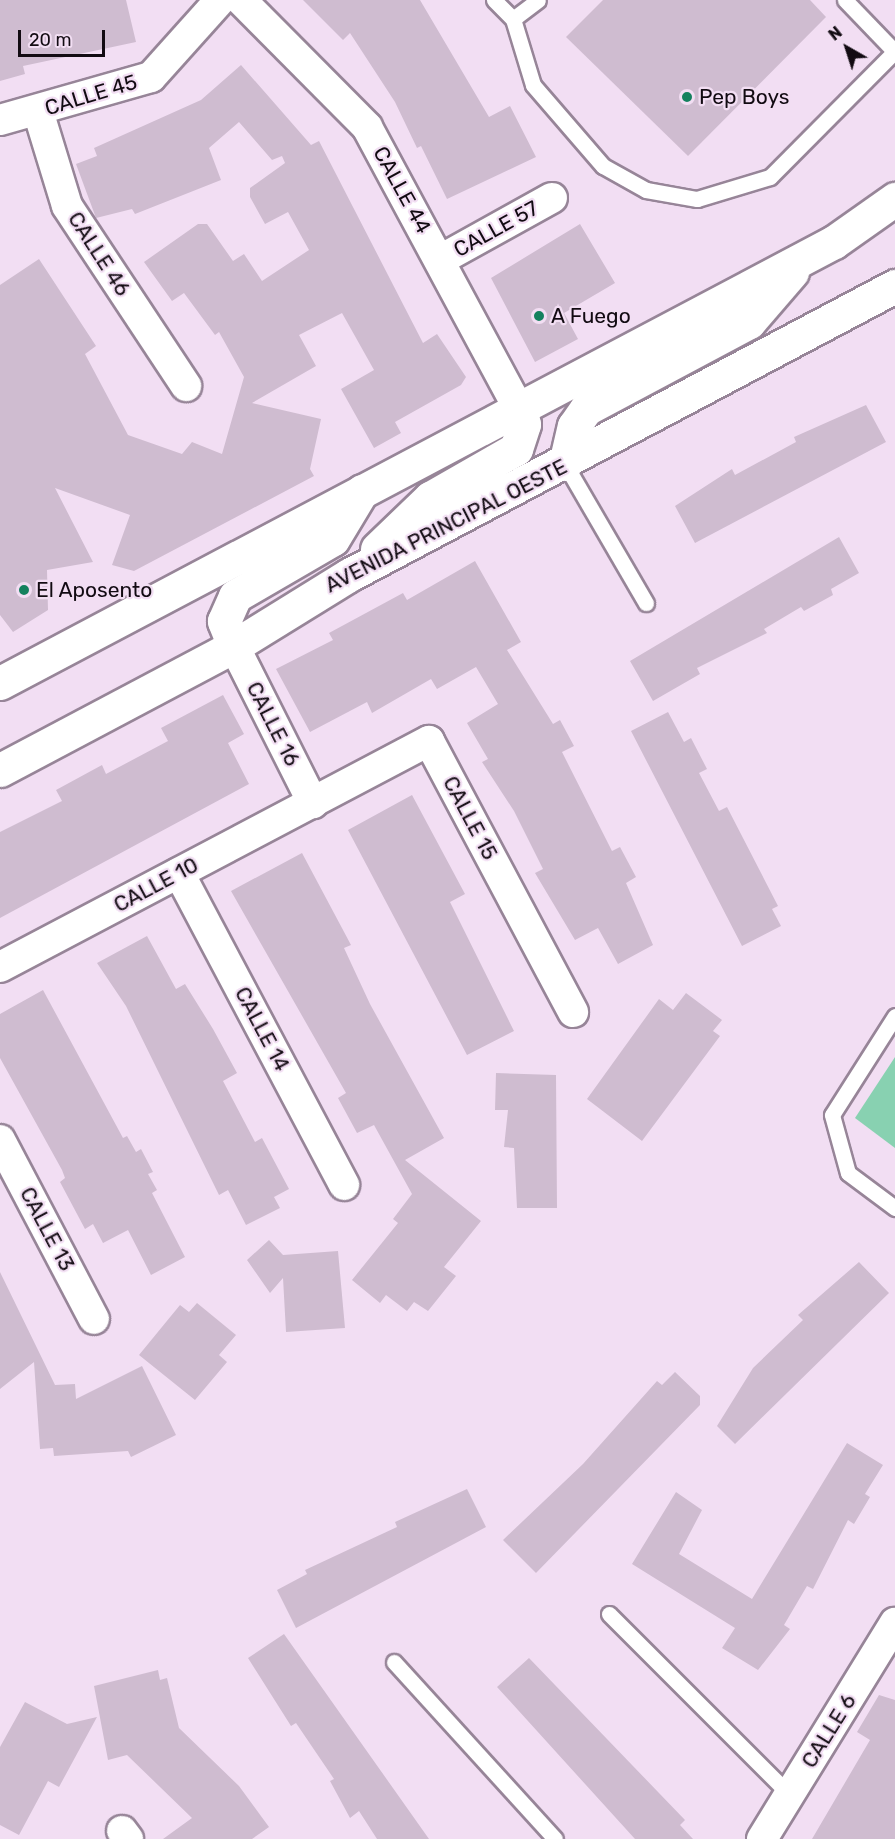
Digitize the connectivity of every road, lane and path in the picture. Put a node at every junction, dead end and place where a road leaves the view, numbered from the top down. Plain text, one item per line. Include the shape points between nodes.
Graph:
1 (220, 0) edge
2 (241, 0) edge
3 (494, 0) edge
4 (538, 0) edge
5 (845, 0) edge
6 (513, 19) junction
7 (894, 52) edge
8 (38, 111) junction
9 (0, 120) edge
10 (552, 198) dead end
11 (895, 199) edge
12 (805, 257) junction
13 (440, 260) junction
14 (895, 285) edge
15 (186, 386) dead end
16 (519, 411) junction
17 (566, 465) junction
18 (362, 491) junction
19 (349, 575) junction
20 (646, 603) dead end
21 (234, 646) junction
22 (0, 683) edge
23 (0, 770) edge
24 (313, 803) junction
25 (179, 873) junction
26 (0, 967) edge
27 (573, 1012) dead end
28 (895, 1016) edge
29 (0, 1140) edge
30 (344, 1185) dead end
31 (895, 1208) edge
32 (94, 1319) dead end
33 (609, 1614) dead end
34 (895, 1623) edge
35 (394, 1662) dead end
36 (790, 1795) junction
37 (555, 1839) edge
38 (762, 1839) edge

1 - 8 street, CALLE 45 via 151,77
2 - 13 street, CALLE 44 via 367,127
3 - 6 lane
4 - 6 lane
5 - 7 lane
6 - 7 lane via 533,85 603,166 646,190 697,199 770,177
8 - 9 street, CALLE 45
8 - 15 street, CALLE 46 via 67,206
10 - 13 street, CALLE 57
11 - 12 main road
12 - 16 main road
12 - 17 main road via 749,322 586,410 574,426
13 - 16 street, CALLE 44
14 - 17 main road, AVENIDA PRINCIPAL OESTE
16 - 18 main road
16 - 19 main road via 524,424 516,449 430,498
17 - 19 main road, AVENIDA PRINCIPAL OESTE
17 - 20 lane
18 - 21 main road via 333,539 235,596 224,621
18 - 22 main road
19 - 21 main road, AVENIDA PRINCIPAL OESTE
21 - 23 main road, AVENIDA PRINCIPAL OESTE
21 - 24 street, CALLE 16
24 - 25 street, CALLE 10
24 - 27 street, CALLE 15 via 429,741
25 - 26 street, CALLE 10
25 - 30 street, CALLE 14
28 - 31 lane via 832,1115 849,1173
29 - 32 street, CALLE 13
33 - 36 lane
34 - 36 street, CALLE 6
35 - 37 lane
36 - 38 street, CALLE 6

